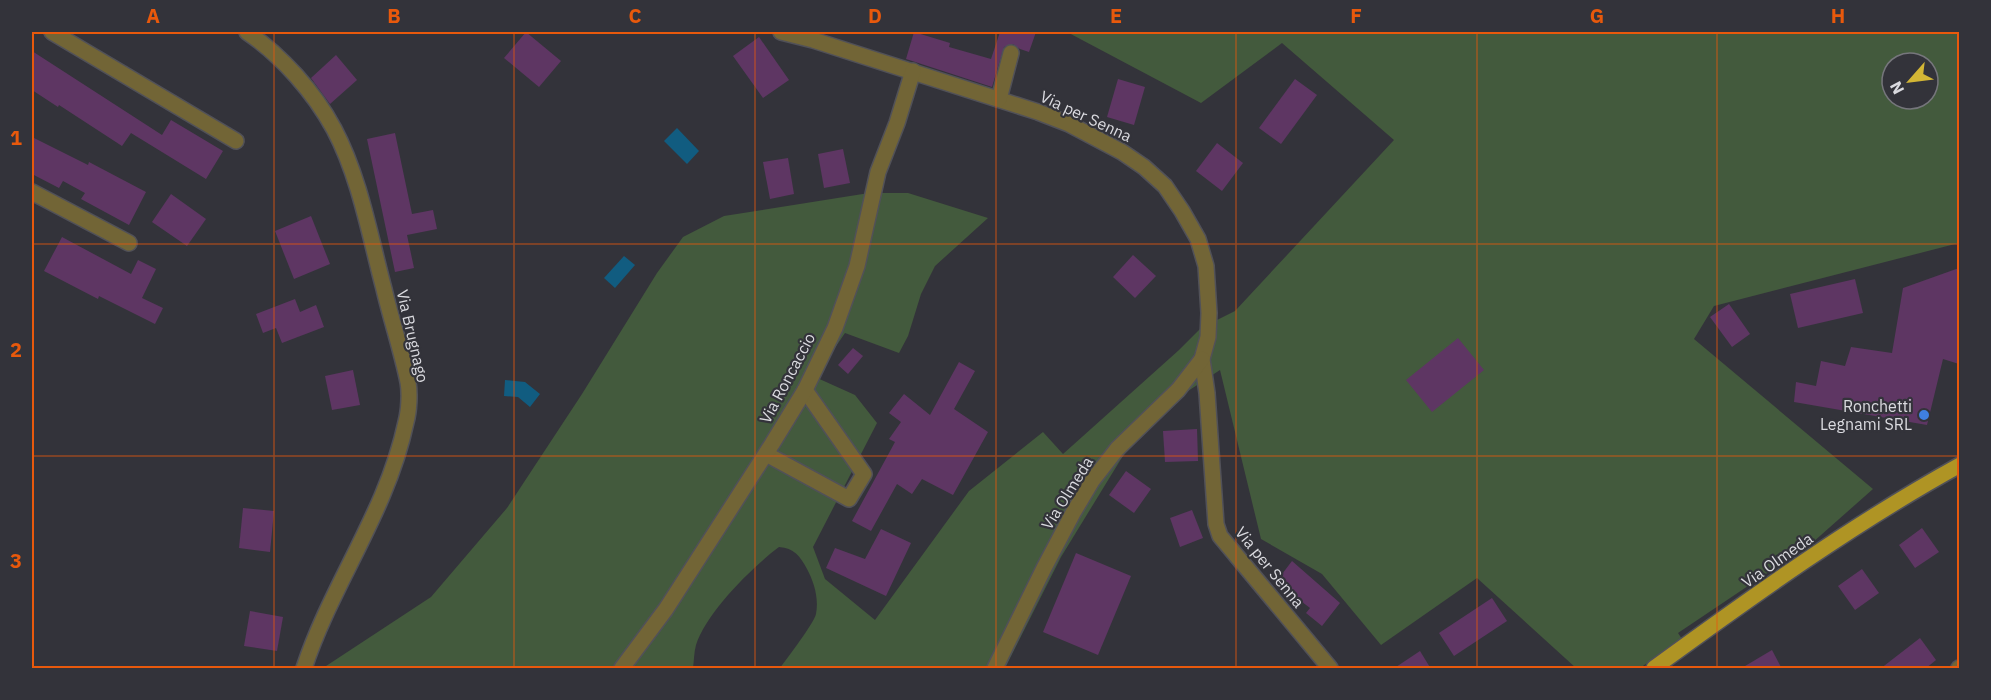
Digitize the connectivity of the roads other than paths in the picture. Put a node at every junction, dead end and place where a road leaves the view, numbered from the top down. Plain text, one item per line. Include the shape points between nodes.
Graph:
1 (52, 32) edge
2 (248, 32) edge
3 (781, 32) edge
4 (813, 36) edge
5 (1011, 53) dead end
6 (913, 71) junction
7 (999, 99) junction
8 (236, 141) dead end
9 (32, 192) edge
10 (129, 243) dead end
11 (1202, 359) junction
12 (805, 390) junction
13 (766, 454) junction
14 (1959, 465) edge
15 (304, 669) edge
16 (622, 669) edge
17 (994, 669) edge
18 (1330, 669) edge
19 (1654, 669) edge

1 - 8 street
2 - 15 street, Via Brugnago via 297,78 335,130 364,214 409,384 407,420 392,474 372,523 314,637
3 - 4 street, Via per Senna
4 - 6 street, Via per Senna
5 - 7 street
6 - 7 street, Via per Senna
6 - 12 street, Via Roncaccio via 878,172 857,266 835,327
7 - 11 street, Via per Senna via 1095,137 1144,167 1165,186 1198,239 1206,266 1208,337
9 - 10 street
11 - 17 street, Via Olmeda via 1092,481
11 - 18 street, Via per Senna via 1220,536
12 - 13 street, Via Roncaccio
12 - 13 street via 864,474 849,499
13 - 16 street, Via Roncaccio via 666,609
14 - 19 main road, Via Olmeda via 1812,556

